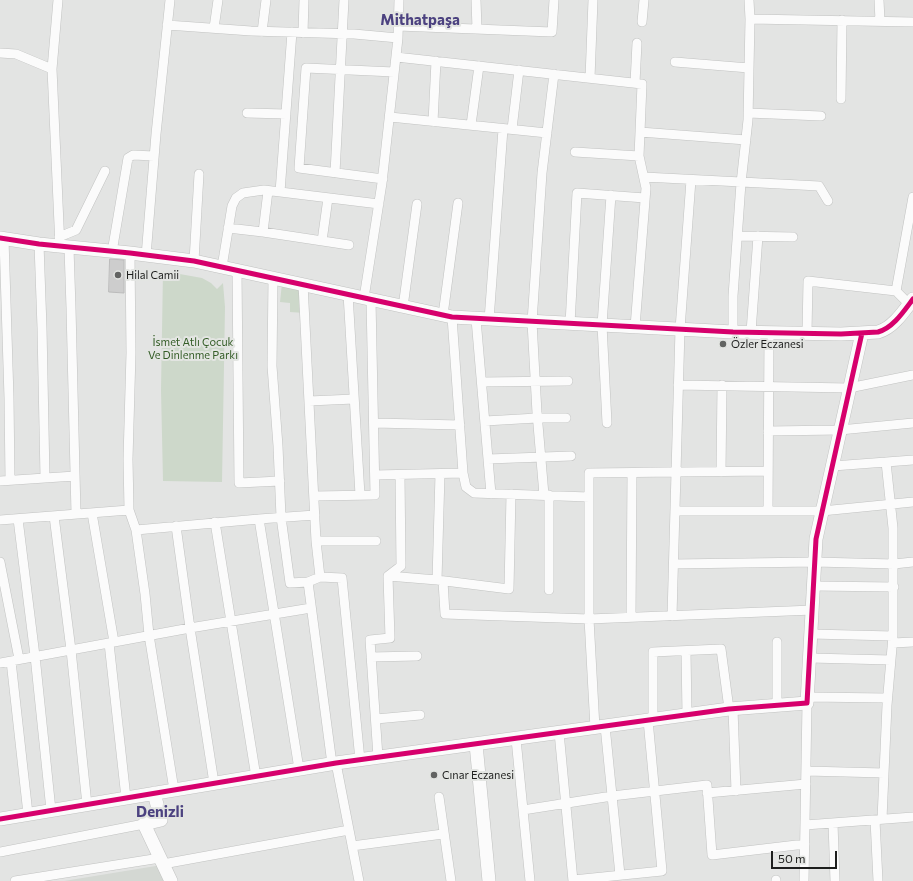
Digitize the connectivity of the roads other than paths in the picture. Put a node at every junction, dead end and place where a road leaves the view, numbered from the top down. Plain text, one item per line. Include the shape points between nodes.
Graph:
1 (58, 0) edge
2 (170, 0) edge
3 (218, 0) edge
4 (266, 0) edge
5 (304, 0) edge
6 (344, 0) edge
7 (399, 0) edge
8 (476, 0) edge
9 (554, 0) edge
10 (593, 0) edge
11 (644, 0) edge
12 (749, 0) edge
13 (879, 0) edge
14 (750, 20) junction
15 (842, 20) junction
16 (880, 21) junction
17 (642, 22) dead end
18 (913, 22) edge
19 (167, 25) junction
20 (398, 26) junction
21 (214, 28) junction
22 (477, 29) junction
23 (262, 32) junction
24 (292, 32) junction
25 (303, 32) junction
26 (342, 33) junction
27 (398, 38) junction
28 (637, 43) dead end
29 (0, 53) edge
30 (396, 57) junction
31 (436, 62) junction
32 (675, 62) dead end
33 (479, 66) junction
34 (749, 68) junction
35 (52, 69) junction
36 (340, 69) junction
37 (519, 70) junction
38 (394, 72) junction
39 (554, 74) junction
40 (590, 78) junction
41 (635, 83) junction
42 (841, 99) dead end
43 (247, 113) dead end
44 (748, 113) junction
45 (286, 114) junction
46 (822, 116) dead end
47 (390, 117) junction
48 (433, 122) junction
49 (471, 125) junction
50 (507, 129) junction
51 (640, 132) junction
52 (547, 133) junction
53 (746, 140) junction
54 (575, 152) dead end
55 (154, 156) junction
56 (639, 156) junction
57 (105, 171) dead end
58 (334, 173) junction
59 (199, 174) dead end
60 (644, 177) junction
61 (383, 179) junction
62 (690, 180) junction
63 (741, 183) junction
64 (268, 191) junction
65 (280, 192) junction
66 (610, 195) junction
67 (913, 197) edge
68 (328, 198) junction
69 (645, 198) junction
70 (828, 201) dead end
71 (458, 203) dead end
72 (379, 204) junction
73 (417, 204) dead end
74 (228, 228) junction
75 (263, 232) junction
76 (738, 236) junction
77 (758, 236) junction
78 (792, 237) dead end
79 (2, 238) edge
80 (322, 241) junction
81 (39, 244) junction
82 (63, 244) junction
83 (349, 244) dead end
84 (112, 252) junction
85 (130, 253) junction
86 (146, 256) junction
87 (194, 261) junction
88 (222, 267) junction
89 (237, 270) junction
90 (273, 278) junction
91 (303, 284) junction
92 (896, 291) junction
93 (348, 294) junction
94 (368, 299) junction
95 (911, 301) edge
96 (403, 307) junction
97 (447, 316) junction
98 (482, 319) junction
99 (532, 322) junction
100 (570, 324) junction
101 (602, 325) junction
102 (635, 327) junction
103 (680, 329) junction
104 (733, 332) junction
105 (751, 332) junction
106 (769, 332) junction
107 (807, 333) junction
108 (862, 333) junction
109 (913, 375) edge
110 (535, 381) junction
111 (568, 381) dead end
112 (482, 382) junction
113 (678, 385) junction
114 (722, 385) junction
115 (768, 386) junction
116 (849, 388) junction
117 (354, 399) junction
118 (309, 400) junction
119 (537, 418) junction
120 (566, 418) dead end
121 (485, 421) junction
122 (374, 423) junction
123 (607, 423) dead end
124 (913, 423) edge
125 (460, 424) junction
126 (840, 430) junction
127 (768, 431) junction
128 (540, 456) junction
129 (571, 456) dead end
130 (488, 459) junction
131 (913, 460) edge
132 (886, 462) junction
133 (832, 466) junction
134 (676, 472) junction
135 (721, 472) junction
136 (768, 472) junction
137 (463, 473) junction
138 (632, 473) junction
139 (440, 474) junction
140 (375, 475) junction
141 (400, 475) junction
142 (76, 476) junction
143 (45, 478) junction
144 (10, 480) junction
145 (0, 481) edge
146 (280, 481) junction
147 (490, 494) junction
148 (511, 494) junction
149 (360, 495) junction
150 (546, 495) junction
151 (314, 496) junction
152 (589, 497) junction
153 (913, 502) edge
154 (891, 505) junction
155 (129, 510) junction
156 (675, 511) junction
157 (768, 511) junction
158 (822, 511) junction
159 (92, 513) junction
160 (76, 514) junction
161 (315, 515) junction
162 (54, 516) junction
163 (282, 517) junction
164 (18, 519) junction
165 (258, 519) junction
166 (0, 520) edge
167 (215, 522) junction
168 (176, 526) junction
169 (136, 530) junction
170 (316, 540) junction
171 (376, 541) dead end
172 (0, 562) edge
173 (815, 562) junction
174 (913, 562) edge
175 (674, 564) junction
176 (894, 564) junction
177 (388, 576) junction
178 (320, 577) junction
179 (440, 580) junction
180 (308, 582) junction
181 (814, 586) junction
182 (894, 587) junction
183 (549, 590) dead end
184 (311, 608) junction
185 (813, 610) junction
186 (274, 614) junction
187 (672, 616) junction
188 (631, 617) junction
189 (589, 619) junction
190 (230, 621) junction
191 (190, 628) junction
192 (811, 634) junction
193 (149, 636) junction
194 (893, 640) junction
195 (111, 642) junction
196 (777, 642) dead end
197 (913, 642) edge
198 (71, 650) junction
199 (686, 651) junction
200 (35, 656) junction
201 (417, 656) dead end
202 (372, 657) junction
203 (810, 658) junction
204 (15, 660) junction
205 (891, 660) junction
206 (0, 663) edge
207 (887, 698) junction
208 (808, 700) junction
209 (778, 706) junction
210 (731, 709) junction
211 (420, 715) dead end
212 (687, 715) junction
213 (376, 719) junction
214 (650, 720) junction
215 (600, 727) junction
216 (559, 732) junction
217 (516, 738) junction
218 (476, 744) junction
219 (378, 757) junction
220 (360, 760) junction
221 (334, 764) junction
222 (299, 769) junction
223 (806, 771) junction
224 (884, 773) junction
225 (256, 777) junction
226 (214, 784) junction
227 (806, 784) junction
228 (174, 790) junction
229 (736, 791) junction
230 (655, 792) junction
231 (154, 793) junction
232 (707, 794) junction
233 (612, 796) junction
234 (438, 797) dead end
235 (126, 798) junction
236 (87, 804) junction
237 (566, 804) junction
238 (51, 810) junction
239 (523, 810) junction
240 (28, 814) junction
241 (913, 817) edge
242 (0, 819) edge
243 (878, 820) junction
244 (833, 823) junction
245 (144, 824) junction
246 (805, 825) junction
247 (349, 830) junction
248 (443, 834) junction
249 (805, 844) junction
250 (352, 846) junction
251 (0, 852) edge
252 (161, 861) junction
253 (620, 875) junction
254 (15, 881) edge
255 (171, 881) edge
256 (359, 881) edge
257 (451, 881) edge
258 (489, 881) edge
259 (530, 881) edge
260 (573, 881) edge
261 (804, 881) edge
262 (835, 881) edge
263 (878, 881) edge

1 - 35 street
2 - 19 street
3 - 21 street
4 - 23 street
5 - 25 street
6 - 26 street
7 - 20 street
8 - 22 street
9 - 22 street via 552,32
10 - 40 street
11 - 17 street
12 - 14 street
13 - 16 street
14 - 15 street
14 - 34 street
15 - 16 street
15 - 42 street
16 - 18 street
19 - 21 street
19 - 55 street
20 - 22 street
20 - 27 street
21 - 23 street
23 - 24 street
24 - 25 street
24 - 45 street
25 - 26 street
26 - 27 street
26 - 36 street
27 - 30 street
28 - 41 street
29 - 35 street via 16,54
30 - 31 street
30 - 38 street
31 - 33 street
31 - 48 street
32 - 34 street
33 - 37 street
33 - 49 street
34 - 44 street
35 - 82 street
36 - 38 street
36 - 58 street
36 - 58 street via 306,68 299,168
37 - 39 street
37 - 50 street
38 - 47 street
39 - 40 street
39 - 52 street
40 - 41 street
41 - 51 street via 642,84
43 - 45 street
44 - 46 street
44 - 53 street
45 - 65 street
47 - 48 street
47 - 61 street
48 - 49 street
49 - 50 street
50 - 52 street
50 - 98 street
51 - 53 street
51 - 56 street
52 - 99 street
53 - 63 street
54 - 56 street
55 - 84 street via 133,154 128,158
55 - 86 street
56 - 60 street
57 - 82 street via 76,230
58 - 61 street
59 - 87 street
60 - 62 street
60 - 69 street
61 - 72 street
62 - 63 street
62 - 103 street
63 - 70 street via 820,186
63 - 76 street
64 - 65 street
64 - 74 street via 243,193 236,198
64 - 75 street
65 - 68 street
66 - 69 street
66 - 100 street via 577,193
66 - 101 street
67 - 92 street
68 - 72 street
68 - 80 street
69 - 102 street
71 - 97 street
72 - 94 street
73 - 96 street
74 - 75 street
74 - 88 street
75 - 80 street
76 - 77 street
76 - 104 street
77 - 78 street
77 - 105 street
79 - 81 street
79 - 144 street
80 - 83 street
81 - 82 street
81 - 143 street
82 - 84 street
82 - 142 street
84 - 85 street
85 - 86 street
85 - 155 street
86 - 87 street
87 - 88 street
88 - 89 street
89 - 90 street
89 - 146 street via 239,483
90 - 91 street
90 - 146 street via 272,366
91 - 93 street
91 - 118 street
92 - 95 street
92 - 107 street via 808,281
93 - 94 street
93 - 117 street
94 - 96 street
94 - 122 street
95 - 108 street via 884,330
96 - 97 street
97 - 98 street
97 - 125 street
98 - 99 street
98 - 112 street
99 - 100 street
99 - 110 street
100 - 101 street
101 - 102 street
101 - 123 street
102 - 103 street
103 - 104 street
103 - 113 street
104 - 105 street
105 - 106 street
106 - 107 street
106 - 115 street
107 - 108 street
108 - 116 street
109 - 116 street
110 - 111 street
110 - 112 street
110 - 119 street
112 - 121 street
113 - 114 street
113 - 134 street
114 - 115 street
114 - 135 street
115 - 116 street
115 - 127 street
116 - 126 street
117 - 118 street
117 - 149 street
118 - 151 street
119 - 120 street
119 - 121 street
119 - 128 street
121 - 130 street
122 - 125 street
122 - 140 street
124 - 126 street
125 - 137 street
126 - 127 street
126 - 133 street
127 - 136 street
128 - 129 street
128 - 130 street
128 - 150 street
130 - 147 street
131 - 132 street
132 - 133 street
132 - 154 street
133 - 158 street
134 - 135 street
134 - 138 street
134 - 156 street
135 - 136 street
136 - 157 street
137 - 139 street
137 - 147 street via 466,487 474,493
138 - 152 street via 589,473
138 - 188 street
139 - 141 street
139 - 179 street
140 - 141 street
140 - 149 street via 375,495
141 - 177 street via 401,566
142 - 143 street
142 - 160 street
143 - 144 street
144 - 145 street
146 - 163 street
147 - 148 street
148 - 150 street
148 - 179 street via 509,589
149 - 151 street
150 - 152 street
150 - 183 street
151 - 161 street
152 - 189 street
153 - 154 street
154 - 158 street
154 - 176 street
155 - 159 street
155 - 169 street
156 - 157 street
156 - 175 street
157 - 158 street
158 - 173 street via 816,539
159 - 160 street
159 - 195 street
160 - 162 street
161 - 163 street
161 - 170 street
162 - 164 street
162 - 198 street
163 - 165 street
163 - 180 street via 290,583
164 - 166 street
164 - 200 street
165 - 167 street
165 - 186 street
167 - 168 street
167 - 190 street
168 - 169 street
168 - 191 street
169 - 193 street
170 - 171 street
170 - 178 street
172 - 204 street
173 - 175 street
173 - 176 street
173 - 181 street
174 - 176 street
175 - 187 street
176 - 182 street
177 - 179 street
177 - 202 street via 390,638 370,640
178 - 180 street
178 - 220 street via 342,578
179 - 189 street via 445,614
180 - 184 street
181 - 182 street
181 - 185 street
182 - 194 street
184 - 186 street
184 - 221 street
185 - 187 street
185 - 192 street
186 - 190 street
186 - 222 street
187 - 188 street
188 - 189 street
189 - 215 street
190 - 191 street
190 - 225 street
191 - 193 street
191 - 226 street
192 - 194 street
192 - 203 street
193 - 195 street
193 - 228 street
194 - 197 street
194 - 205 street
195 - 198 street
195 - 235 street
196 - 209 street
198 - 200 street
198 - 236 street
199 - 210 street via 721,649
199 - 212 street
199 - 214 street via 653,652
200 - 204 street
200 - 238 street
201 - 202 street
202 - 213 street
203 - 205 street
203 - 208 street
204 - 206 street
204 - 240 street
205 - 207 street
207 - 208 street
207 - 224 street
208 - 209 street
208 - 223 street
209 - 210 street
210 - 212 street
210 - 229 street
211 - 213 street
212 - 214 street
213 - 219 street
214 - 215 street
214 - 230 street
215 - 216 street
215 - 233 street
216 - 217 street
216 - 237 street
217 - 218 street
217 - 239 street
218 - 219 street
218 - 258 street
219 - 220 street
220 - 221 street
221 - 222 street
221 - 247 street
222 - 225 street
223 - 224 street
223 - 227 street
224 - 243 street
225 - 226 street
226 - 228 street
227 - 229 street
227 - 246 street
228 - 231 street
229 - 232 street
230 - 232 street via 707,785
230 - 233 street
230 - 253 street via 662,871
231 - 235 street
231 - 245 street via 161,820
232 - 249 street via 712,855
233 - 237 street
233 - 253 street
234 - 248 street
235 - 236 street
236 - 238 street
237 - 239 street
237 - 260 street
238 - 240 street
239 - 259 street
240 - 242 street
241 - 243 street
243 - 244 street
243 - 263 street
244 - 246 street
244 - 262 street
245 - 251 street
245 - 252 street
246 - 249 street
247 - 250 street
247 - 252 street
248 - 250 street
248 - 257 street
249 - 261 street
250 - 256 street
252 - 254 street
252 - 255 street
253 - 260 street

